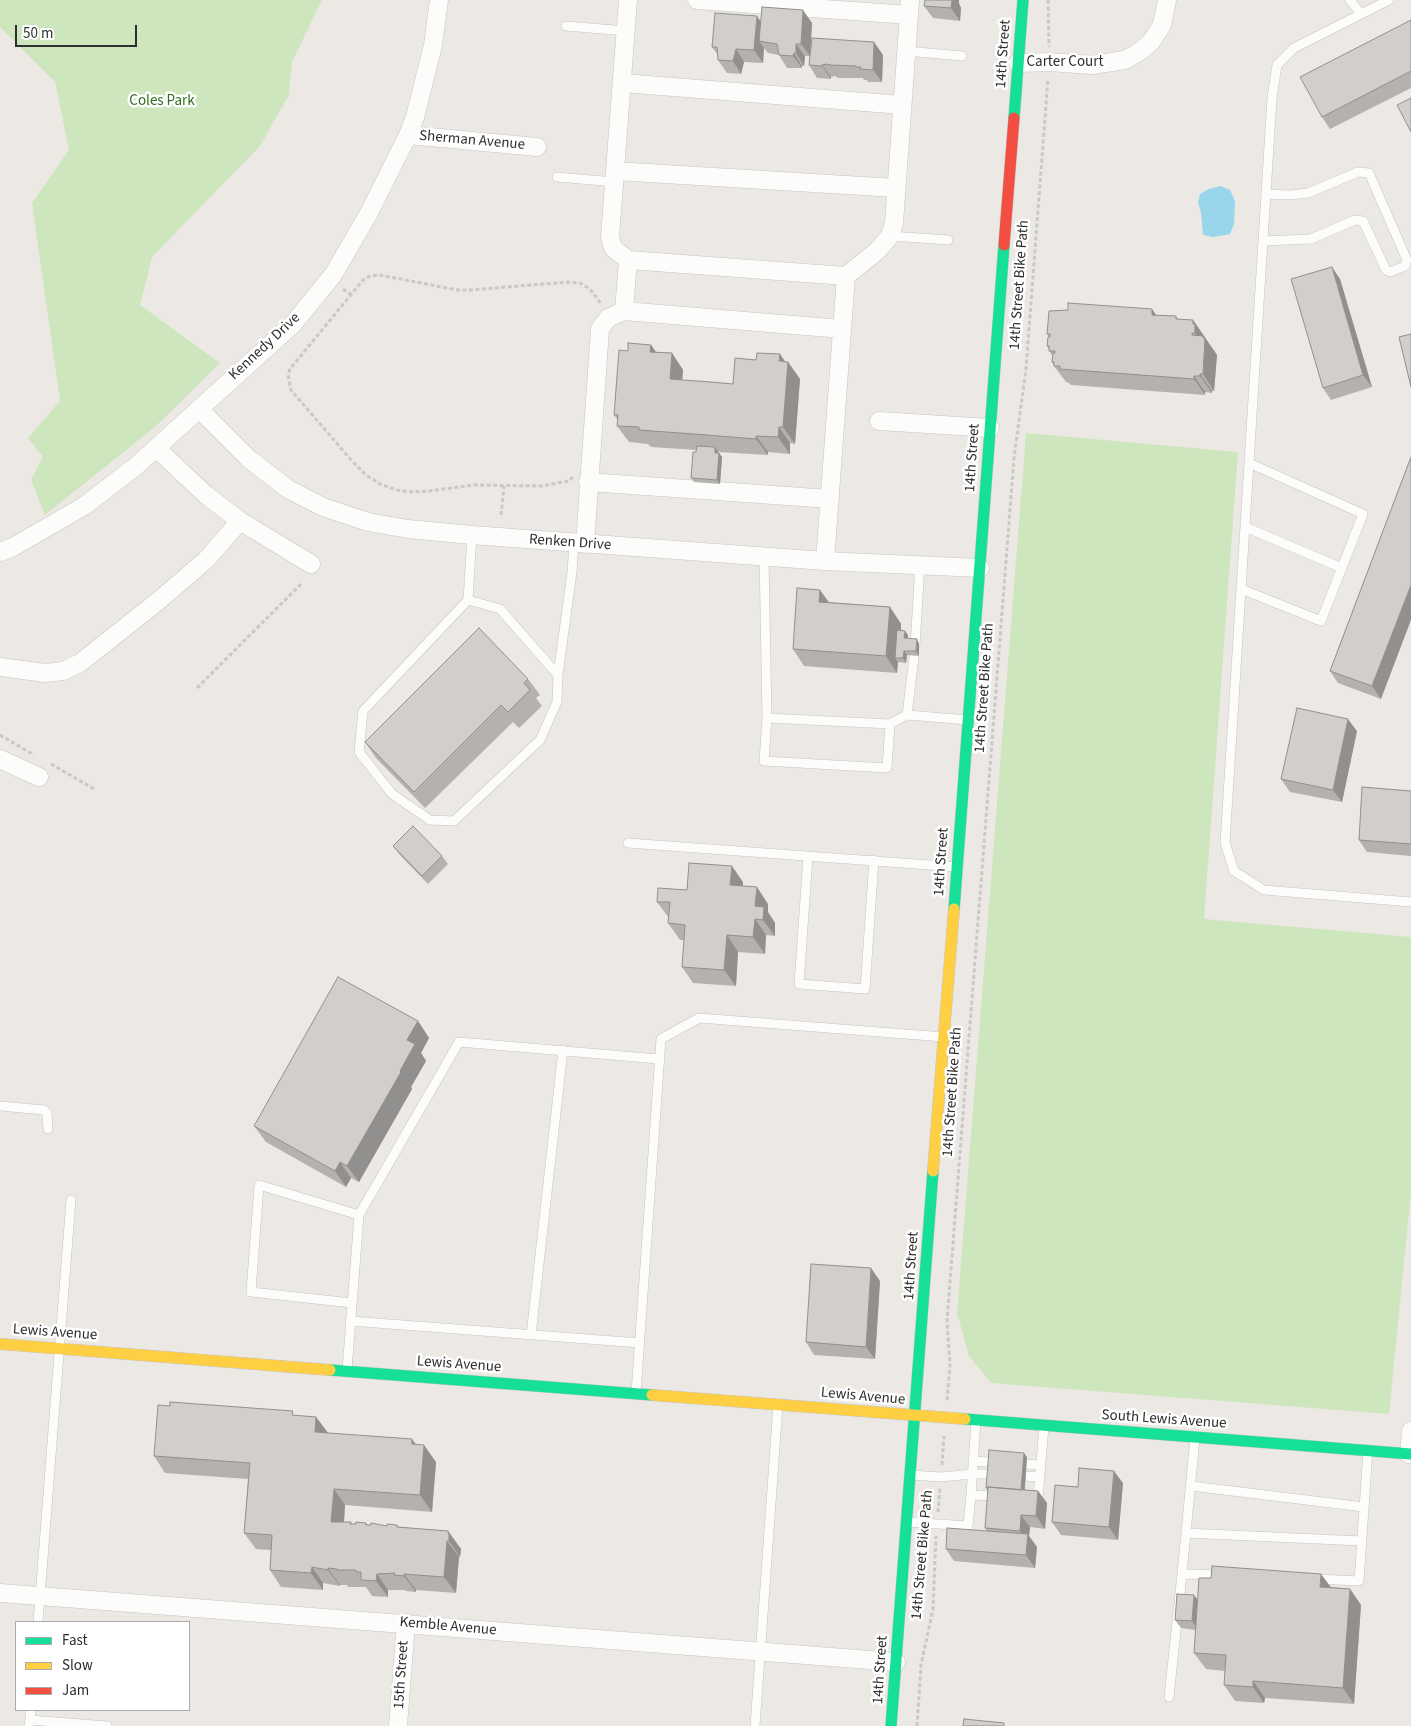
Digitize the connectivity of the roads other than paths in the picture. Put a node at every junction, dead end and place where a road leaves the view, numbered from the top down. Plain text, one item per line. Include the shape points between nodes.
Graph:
1 (439, 0) edge
2 (628, 0) edge
3 (696, 0) edge
4 (1022, 0) edge
5 (1167, 0) edge
6 (1350, 0) edge
7 (1389, 0) edge
8 (910, 7) edge
9 (1361, 14) junction
10 (566, 26) dead end
11 (626, 31) junction
12 (906, 51) junction
13 (962, 56) dead end
14 (1018, 63) junction
15 (622, 83) junction
16 (902, 105) junction
17 (408, 135) junction
18 (536, 147) dead end
19 (615, 176) junction
20 (557, 177) dead end
21 (896, 188) junction
22 (1266, 194) junction
23 (890, 236) junction
24 (948, 240) dead end
25 (1263, 241) junction
26 (628, 260) junction
27 (846, 276) junction
28 (624, 311) junction
29 (842, 329) junction
30 (198, 409) junction
31 (879, 421) dead end
32 (990, 428) junction
33 (156, 448) junction
34 (1249, 464) junction
35 (582, 479) junction
36 (830, 498) junction
37 (240, 521) junction
38 (1245, 527) junction
39 (472, 536) junction
40 (579, 543) junction
41 (0, 552) edge
42 (764, 556) junction
43 (825, 561) junction
44 (311, 564) dead end
45 (920, 564) junction
46 (980, 568) junction
47 (1342, 568) junction
48 (1241, 589) junction
49 (468, 600) junction
50 (915, 646) edge
51 (914, 657) edge
52 (0, 667) edge
53 (558, 675) junction
54 (907, 715) junction
55 (767, 718) junction
56 (968, 720) junction
57 (890, 724) junction
58 (0, 759) edge
59 (39, 777) dead end
60 (628, 843) dead end
61 (808, 856) junction
62 (874, 860) junction
63 (957, 867) junction
64 (1411, 902) edge
65 (944, 1037) junction
66 (563, 1050) junction
67 (660, 1058) junction
68 (0, 1106) edge
69 (48, 1129) dead end
70 (71, 1200) dead end
71 (359, 1215) junction
72 (352, 1304) junction
73 (350, 1321) junction
74 (532, 1335) junction
75 (640, 1343) junction
76 (0, 1344) edge
77 (59, 1349) junction
78 (347, 1371) junction
79 (636, 1394) junction
80 (778, 1404) junction
81 (916, 1416) junction
82 (976, 1420) junction
83 (1044, 1426) junction
84 (1411, 1431) edge
85 (1196, 1437) junction
86 (1368, 1450) junction
87 (1410, 1454) edge
88 (973, 1461) junction
89 (988, 1462) edge
90 (1023, 1464) edge
91 (1041, 1465) junction
92 (973, 1474) junction
93 (987, 1474) edge
94 (911, 1475) junction
95 (1022, 1476) edge
96 (1040, 1477) junction
97 (1191, 1486) junction
98 (971, 1495) junction
99 (1010, 1497) edge
100 (1029, 1498) edge
101 (1364, 1507) junction
102 (907, 1522) junction
103 (1186, 1533) junction
104 (1362, 1541) junction
105 (1182, 1574) junction
106 (1231, 1576) edge
107 (1310, 1579) edge
108 (0, 1593) edge
109 (40, 1596) junction
110 (38, 1621) edge
111 (406, 1623) junction
112 (760, 1652) junction
113 (896, 1662) junction
114 (1168, 1697) dead end
115 (30, 1723) edge
116 (107, 1726) edge
117 (398, 1726) edge
118 (755, 1726) edge
119 (892, 1726) edge

1 - 17 street, Kennedy Drive via 433,45
2 - 11 street
3 - 8 street
4 - 14 street, 14th Street
5 - 14 street, Carter Court via 1162,25 1151,42 1124,60 1092,65
6 - 9 lane
7 - 9 lane
8 - 12 street
9 - 22 lane via 1294,48 1277,65
10 - 11 lane
11 - 15 street
12 - 13 lane
12 - 16 street
14 - 32 street, 14th Street
15 - 16 street
15 - 19 street
16 - 21 street
17 - 18 street, Sherman Avenue
17 - 30 street, Kennedy Drive via 333,275 294,324
19 - 20 lane
19 - 21 street
19 - 26 street via 610,237 613,248
21 - 23 street
22 - 25 lane
22 - 25 lane via 1308,193 1358,172 1369,173 1407,260 1405,266 1390,272 1386,270 1363,221 1355,220 1311,238
23 - 24 lane
23 - 27 street
25 - 34 lane
26 - 27 street
26 - 28 street
27 - 29 street
28 - 29 street
28 - 35 street via 608,318 600,329
29 - 36 street
30 - 33 street, Kennedy Drive
30 - 39 street, Renken Drive via 249,459 288,489 322,507 368,522
31 - 32 street
32 - 46 street, 14th Street
33 - 37 street via 206,495
33 - 41 street, Kennedy Drive via 84,506
34 - 38 lane
34 - 47 lane via 1364,514
35 - 36 street
35 - 40 street
36 - 43 street
37 - 44 street
37 - 52 street via 206,560 80,663 63,671 45,672
38 - 47 lane
38 - 48 lane
39 - 40 street, Renken Drive
39 - 49 lane
40 - 42 street, Renken Drive
40 - 53 lane
42 - 43 street, Renken Drive
42 - 55 lane
43 - 45 street, Renken Drive
45 - 46 street, Renken Drive
45 - 50 lane
46 - 56 street, 14th Street
47 - 48 lane via 1321,621
48 - 64 lane via 1225,843 1234,871 1264,890
49 - 53 lane via 500,609
49 - 53 lane via 363,711 359,752 392,794 430,820 454,821 540,740 557,702
51 - 54 lane
54 - 56 lane
54 - 57 lane
55 - 57 lane
55 - 57 lane via 764,761 887,768
56 - 63 street, 14th Street
58 - 59 street
60 - 61 lane
61 - 62 lane
61 - 62 lane via 799,984 865,989
62 - 63 lane
63 - 65 street, 14th Street
65 - 67 lane via 699,1018 661,1039
65 - 81 street, 14th Street
66 - 67 lane
66 - 71 lane via 459,1042
66 - 74 lane
67 - 75 lane
68 - 69 lane via 44,1110 48,1113
70 - 77 lane
71 - 72 lane
71 - 72 lane via 259,1185 251,1292
72 - 73 lane
73 - 74 lane
73 - 78 lane
74 - 75 lane
75 - 79 lane
76 - 77 street, Lewis Avenue
77 - 78 street, Lewis Avenue
77 - 109 lane
78 - 79 street, Lewis Avenue
79 - 80 street, Lewis Avenue
80 - 81 street, Lewis Avenue
80 - 112 lane
81 - 82 street, South Lewis Avenue
81 - 94 street, 14th Street
82 - 83 street, South Lewis Avenue
82 - 88 lane
83 - 85 street, South Lewis Avenue
83 - 91 lane
84 - 87 street
85 - 86 street, South Lewis Avenue
85 - 97 lane
86 - 87 street, South Lewis Avenue
86 - 101 lane
88 - 89 lane
88 - 92 lane
90 - 91 lane
91 - 96 lane
92 - 93 lane
92 - 94 lane via 941,1478
92 - 98 lane
94 - 102 street, 14th Street
95 - 96 lane
96 - 100 lane via 1038,1498
97 - 101 lane
97 - 103 lane
98 - 99 lane
98 - 102 lane via 968,1526
101 - 104 lane
102 - 113 street, 14th Street
103 - 104 lane
103 - 105 lane
104 - 107 lane via 1359,1581
105 - 106 lane
105 - 114 lane
108 - 109 street, Kemble Avenue
109 - 110 lane
109 - 111 street, Kemble Avenue
111 - 112 street, Kemble Avenue
111 - 117 street, 15th Street
112 - 113 street, Kemble Avenue
112 - 118 lane
113 - 119 street, 14th Street
115 - 116 lane

